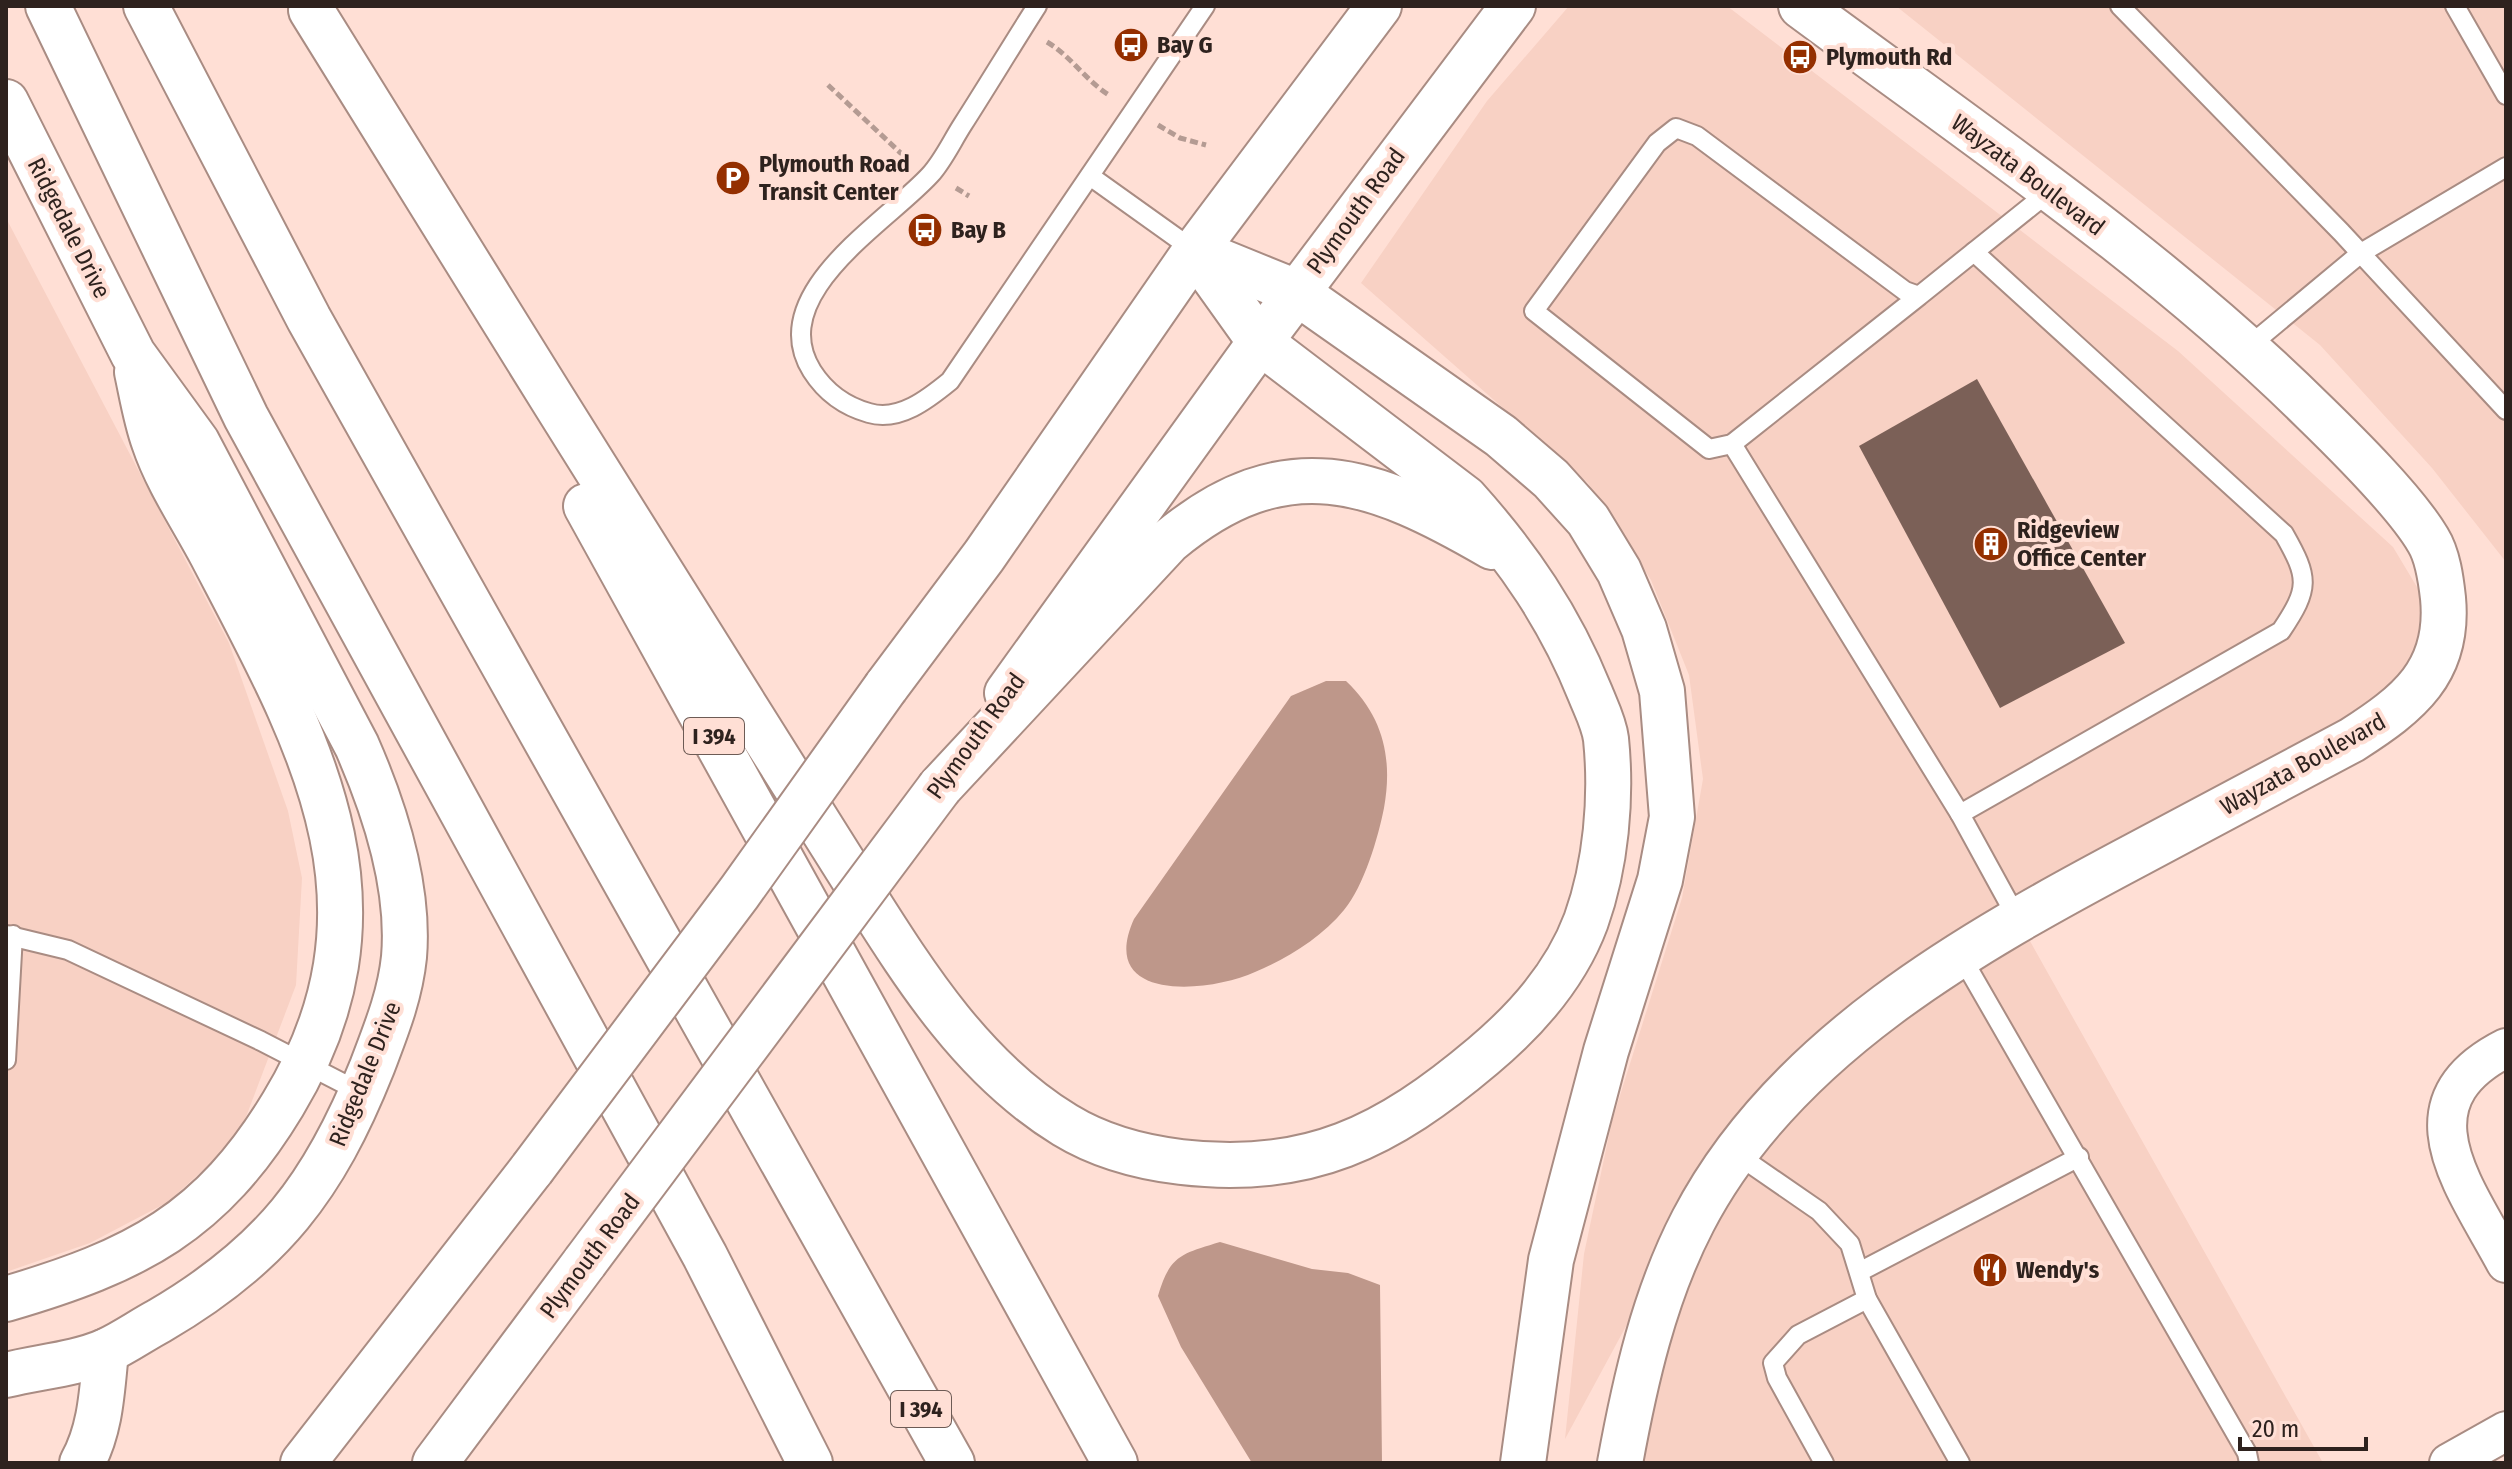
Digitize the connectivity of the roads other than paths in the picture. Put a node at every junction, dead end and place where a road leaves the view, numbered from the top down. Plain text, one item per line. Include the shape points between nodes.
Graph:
1 (48, 6) edge
2 (146, 6) edge
3 (1037, 6) edge
4 (1205, 6) edge
5 (1379, 6) edge
6 (1513, 6) edge
7 (1801, 6) edge
8 (2120, 6) edge
9 (2455, 6) edge
10 (310, 8) edge
11 (2506, 95) edge
12 (6, 102) edge
13 (2506, 167) edge
14 (1090, 176) junction
15 (2050, 191) junction
16 (1195, 251) junction
17 (1974, 252) junction
18 (2361, 253) junction
19 (1296, 292) junction
20 (1919, 296) junction
21 (1260, 342) junction
22 (2248, 347) junction
23 (133, 354) junction
24 (2506, 410) edge
25 (1732, 444) junction
26 (1520, 563) junction
27 (940, 787) junction
28 (1960, 814) junction
29 (2017, 918) junction
30 (9, 935) edge
31 (1960, 953) junction
32 (2506, 1048) edge
33 (6, 1060) edge
34 (307, 1065) junction
35 (361, 1093) junction
36 (1735, 1153) junction
37 (2079, 1157) junction
38 (705, 1256) junction
39 (2506, 1263) edge
40 (1861, 1271) junction
41 (6, 1299) edge
42 (1867, 1299) junction
43 (106, 1351) junction
44 (6, 1375) edge
45 (2506, 1431) edge
46 (82, 1463) edge
47 (303, 1463) edge
48 (435, 1463) edge
49 (810, 1463) edge
50 (831, 1463) edge
51 (952, 1463) edge
52 (1115, 1463) edge
53 (1523, 1463) edge
54 (1620, 1463) edge
55 (1824, 1463) edge
56 (1960, 1463) edge
57 (2249, 1463) edge
58 (2449, 1463) edge

1 - 38 main road via 246,417
2 - 51 main road, I 394 via 309,319
3 - 14 lane via 931,174 825,274 808,298 801,329 806,362 821,386 848,407 875,415 902,413 926,401 950,381
4 - 14 lane
5 - 16 main road
6 - 19 main road, Plymouth Road
7 - 15 main road, Wayzata Boulevard
8 - 18 lane
9 - 11 lane
10 - 26 main road via 693,625 924,985 994,1071 1069,1127 1115,1150 1241,1167 1296,1161 1337,1148 1410,1113 1444,1089 1508,1035 1559,973 1585,924 1600,868 1608,803 1605,732 1578,661
10 - 52 main road, I 394
12 - 23 main road, Ridgedale Drive
13 - 18 lane
14 - 16 lane
15 - 17 lane
15 - 22 main road, Wayzata Boulevard
16 - 19 main road
16 - 21 main road
16 - 47 main road, bridge via 984,556 739,893
17 - 20 lane
17 - 28 lane via 2284,534 2304,569 2300,602 2281,631
18 - 22 lane
18 - 24 lane
19 - 21 main road, Plymouth Road
19 - 53 main road via 1501,436 1560,489 1588,520 1619,571 1662,691 1672,817 1660,880 1606,1051 1551,1260
20 - 25 lane
20 - 25 lane via 1905,291 1697,136 1676,128 1666,135 1534,311 1709,449
21 - 26 main road via 1465,498
21 - 27 main road, Plymouth Road
22 - 29 main road, Wayzata Boulevard via 2340,437 2429,541 2441,580 2445,620 2438,656 2420,687 2395,712 2352,740
23 - 34 main road, Ridgedale Drive via 154,443 273,673 327,806 339,878 340,931 336,981
23 - 35 main road, Ridgedale Drive via 197,442 379,796 404,913 404,955 397,1004
25 - 28 lane
26 - 27 main road via 1400,497 1342,481 1303,481 1231,498 1169,541
27 - 48 main road, Plymouth Road, bridge
28 - 29 lane
29 - 31 main road, Wayzata Boulevard
30 - 33 lane
30 - 34 lane via 68,950
31 - 36 main road, Wayzata Boulevard via 1874,1015 1815,1067
31 - 37 lane
32 - 39 street via 2468,1072 2451,1097 2445,1128 2451,1161
34 - 35 lane
34 - 41 main road, Ridgedale Drive via 260,1142 214,1196 162,1238 82,1276
35 - 43 main road, Ridgedale Drive via 333,1156 270,1238 224,1278
36 - 40 lane via 1835,1226
36 - 54 main road, Wayzata Boulevard via 1693,1221 1656,1311
37 - 40 lane
37 - 57 lane
38 - 49 main road
38 - 50 main road
40 - 42 lane
42 - 55 lane via 1798,1335 1773,1363
42 - 56 lane
43 - 44 main road, Ridgedale Drive
43 - 46 main road via 100,1410
45 - 58 street

